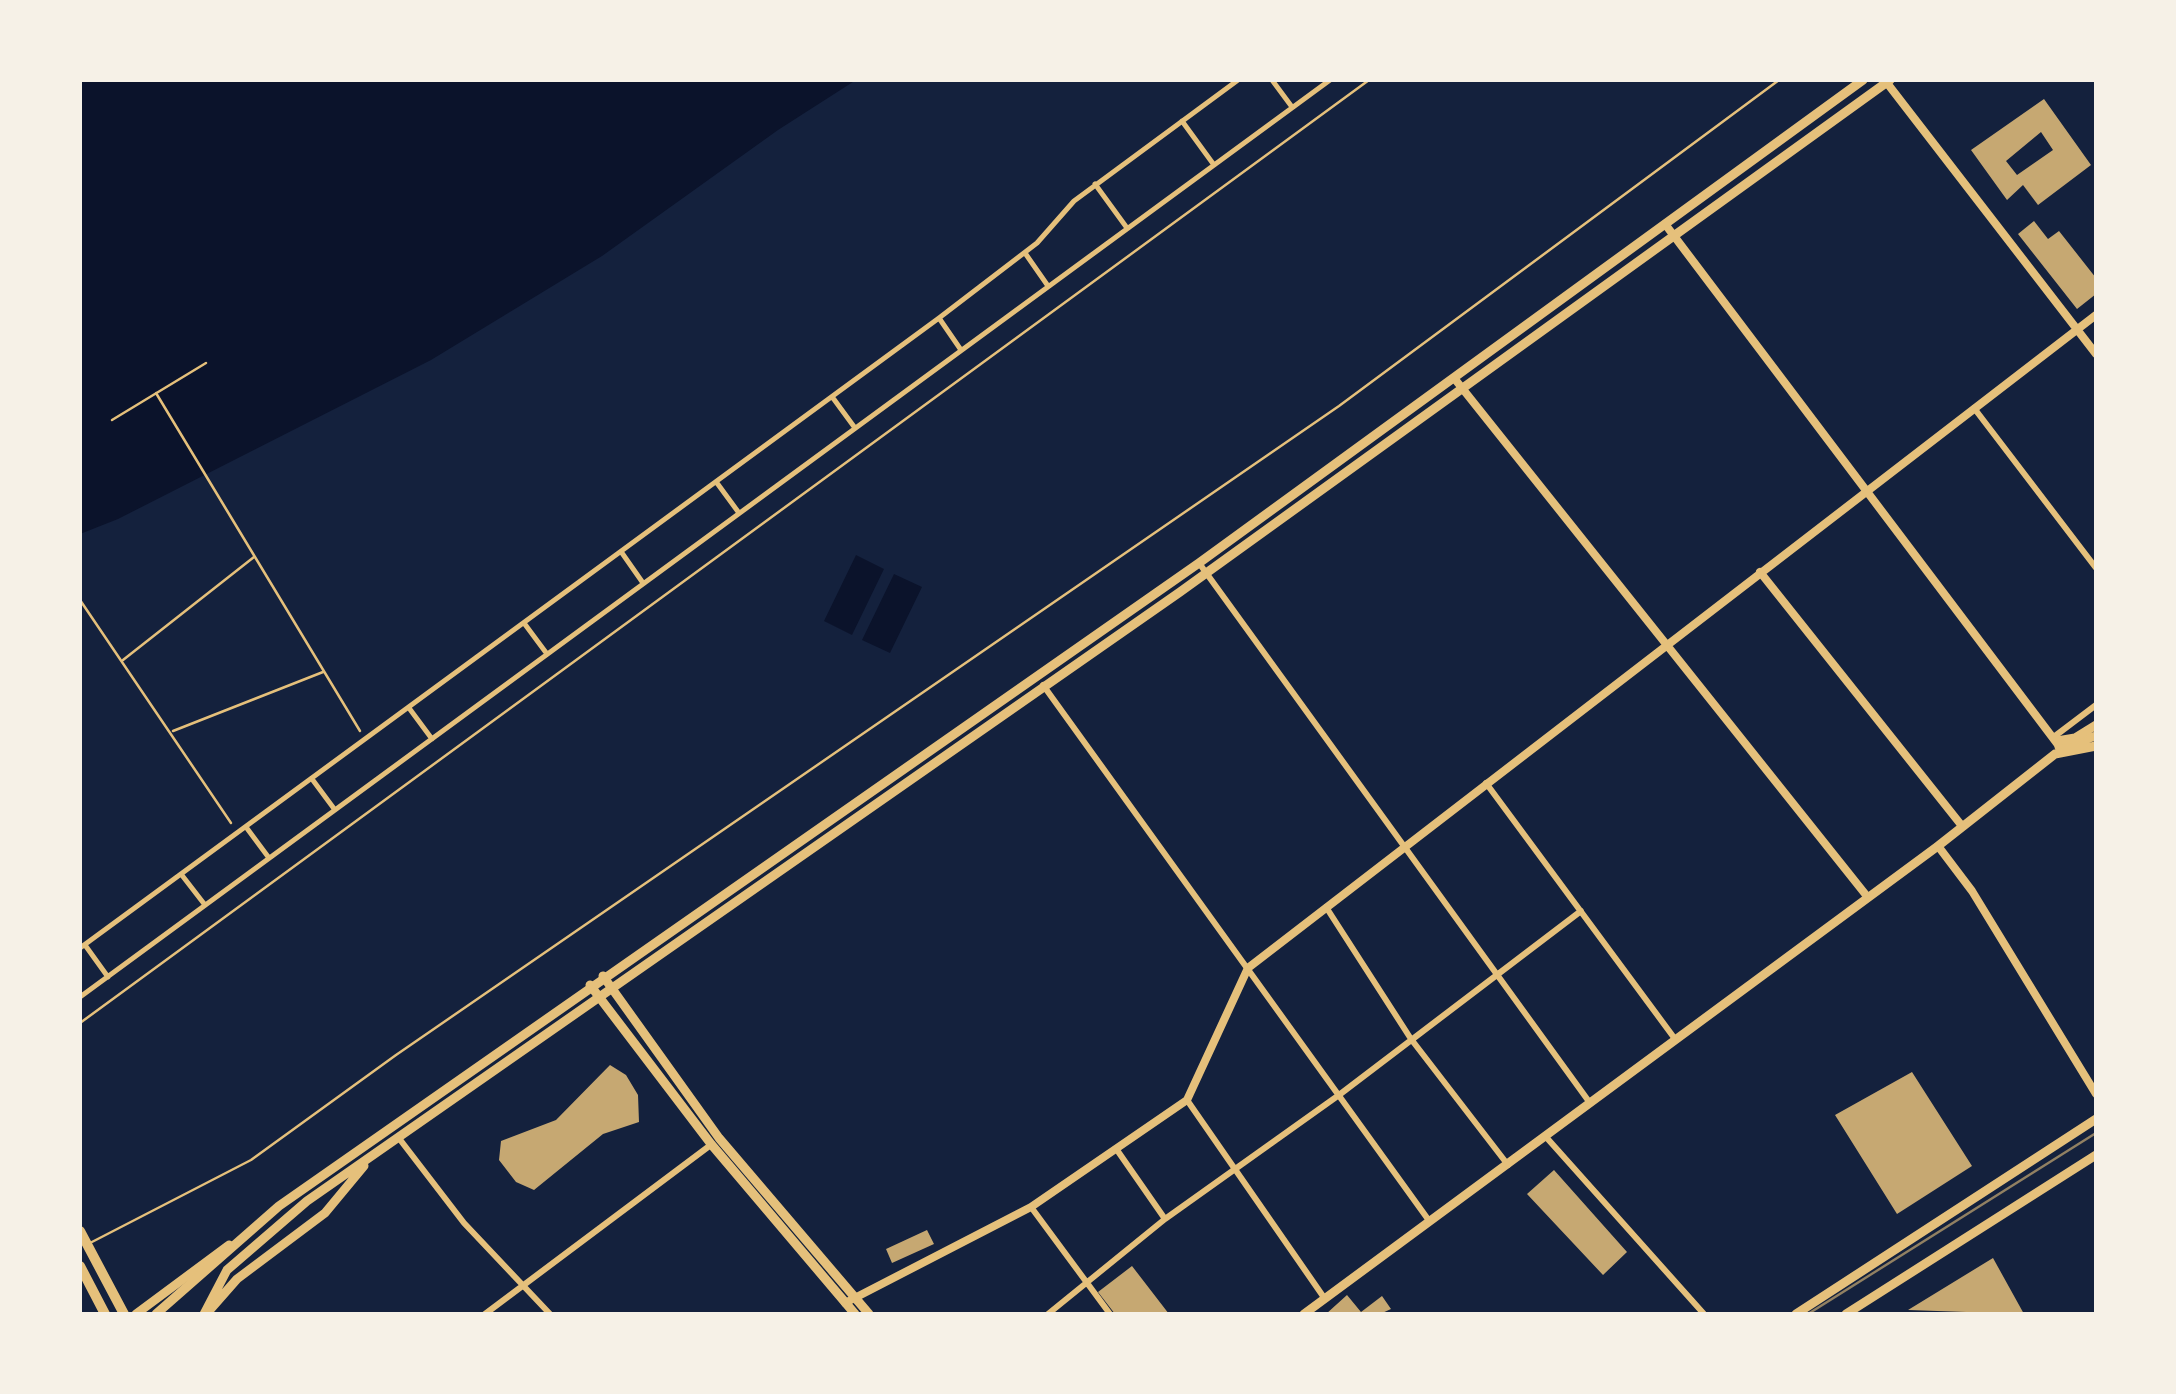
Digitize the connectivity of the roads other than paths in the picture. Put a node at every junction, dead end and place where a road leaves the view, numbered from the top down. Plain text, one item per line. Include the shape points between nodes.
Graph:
1 (1238, 80) edge
2 (1272, 80) edge
3 (1330, 80) edge
4 (1779, 80) edge
5 (1863, 80) edge
6 (1888, 81) edge
7 (1292, 107) junction
8 (1182, 121) junction
9 (1214, 165) junction
10 (1096, 184) junction
11 (1665, 224) junction
12 (1128, 228) junction
13 (1674, 236) junction
14 (1025, 253) junction
15 (1048, 286) junction
16 (2096, 315) edge
17 (939, 318) junction
18 (2076, 329) junction
19 (961, 350) junction
20 (2096, 354) edge
21 (1454, 378) junction
22 (1462, 388) junction
23 (832, 397) junction
24 (1974, 408) junction
25 (854, 428) junction
26 (716, 482) junction
27 (1867, 491) junction
28 (739, 513) junction
29 (621, 552) junction
30 (1200, 563) junction
31 (2096, 568) edge
32 (1206, 572) junction
33 (1760, 572) junction
34 (644, 583) junction
35 (524, 623) junction
36 (1666, 645) junction
37 (547, 654) junction
38 (1036, 676) junction
39 (1045, 688) junction
40 (2096, 704) edge
41 (409, 708) junction
42 (2096, 724) edge
43 (2096, 736) edge
44 (432, 739) junction
45 (2056, 744) junction
46 (2096, 746) edge
47 (312, 779) junction
48 (1486, 783) junction
49 (335, 810) junction
50 (246, 826) junction
51 (1962, 826) junction
52 (1938, 846) junction
53 (1404, 847) junction
54 (270, 858) junction
55 (182, 874) junction
56 (1866, 895) junction
57 (205, 906) junction
58 (1326, 907) junction
59 (1581, 911) junction
60 (82, 946) edge
61 (1248, 968) junction
62 (1496, 973) junction
63 (108, 976) junction
64 (602, 976) junction
65 (590, 985) junction
66 (612, 988) junction
67 (80, 997) edge
68 (599, 998) junction
69 (1411, 1039) junction
70 (1675, 1039) junction
71 (2096, 1094) edge
72 (1340, 1095) junction
73 (1187, 1100) junction
74 (1590, 1103) junction
75 (2096, 1118) edge
76 (398, 1137) junction
77 (1546, 1137) junction
78 (715, 1141) junction
79 (1116, 1150) junction
80 (2096, 1155) edge
81 (373, 1156) junction
82 (1508, 1165) junction
83 (1235, 1168) junction
84 (1032, 1206) junction
85 (1165, 1219) junction
86 (1431, 1223) junction
87 (80, 1231) edge
88 (229, 1245) junction
89 (80, 1248) edge
90 (80, 1266) edge
91 (1087, 1283) junction
92 (522, 1287) junction
93 (849, 1299) junction
94 (1325, 1299) junction
95 (208, 1313) edge
96 (106, 1314) edge
97 (124, 1314) edge
98 (136, 1314) edge
99 (156, 1314) edge
100 (486, 1314) edge
101 (550, 1314) edge
102 (854, 1314) edge
103 (869, 1314) edge
104 (1048, 1314) edge
105 (1110, 1314) edge
106 (1304, 1314) edge
107 (1704, 1314) edge
108 (1796, 1314) edge
109 (1846, 1314) edge

1 - 8 street
2 - 7 street
3 - 7 street
4 - 89 lane via 1339,406 251,1160
5 - 11 main road
6 - 13 main road
6 - 18 street
7 - 9 street
8 - 9 street
8 - 10 street
9 - 12 street
10 - 12 street
10 - 14 street
11 - 13 street
11 - 21 main road
12 - 15 street
13 - 22 main road
13 - 27 street
14 - 15 street
14 - 17 street
15 - 19 street
16 - 18 street
17 - 19 street
17 - 23 street
18 - 20 street
18 - 24 street
19 - 25 street
21 - 22 street
21 - 30 main road
22 - 32 main road
22 - 36 street
23 - 25 street
23 - 26 street
24 - 27 street
24 - 31 street
25 - 28 street
26 - 28 street
26 - 29 street
27 - 33 street
27 - 45 street
28 - 34 street
29 - 34 street
29 - 35 street
30 - 32 street
30 - 38 main road
32 - 39 main road
32 - 53 street
33 - 36 street
33 - 51 street
34 - 37 street
35 - 37 street
35 - 41 street
36 - 48 street
36 - 56 street
37 - 44 street
38 - 39 street
38 - 64 main road
39 - 61 street
39 - 66 main road
40 - 45 street
41 - 44 street
41 - 47 street
42 - 45 main road
43 - 45 main road
44 - 49 street
45 - 46 main road
45 - 51 main road
47 - 49 street
47 - 50 street
48 - 53 street
48 - 59 street
49 - 54 street
50 - 54 street
50 - 55 street
51 - 52 main road
52 - 56 main road
52 - 71 street
53 - 58 street
53 - 62 street
54 - 57 street
55 - 57 street
55 - 60 street
56 - 70 main road
57 - 63 street
58 - 61 street
58 - 69 street
59 - 62 street
59 - 70 street
60 - 63 street
61 - 72 street
61 - 73 street
62 - 69 street
62 - 74 street
63 - 67 street
64 - 65 main road
64 - 66 main road
65 - 68 main road
65 - 88 main road
66 - 68 main road
66 - 78 main road
68 - 76 main road
68 - 78 main road
69 - 72 street
69 - 82 street
70 - 74 main road
72 - 83 street
72 - 86 street
73 - 79 street
73 - 83 street
74 - 77 main road
75 - 108 main road
76 - 81 main road
76 - 92 street
77 - 82 main road
77 - 107 street
78 - 92 street
78 - 93 main road
79 - 84 street
79 - 85 street
80 - 109 main road
81 - 95 main road via 324,1214 237,1279
81 - 95 main road via 239,1258
82 - 86 main road
83 - 85 street
83 - 94 street
84 - 91 street
84 - 93 street
85 - 91 street
86 - 94 main road
87 - 97 highway
88 - 98 main road
88 - 99 main road
90 - 96 highway
91 - 104 street
91 - 105 street
92 - 100 street
92 - 101 street
93 - 102 main road
93 - 103 main road
94 - 106 main road

